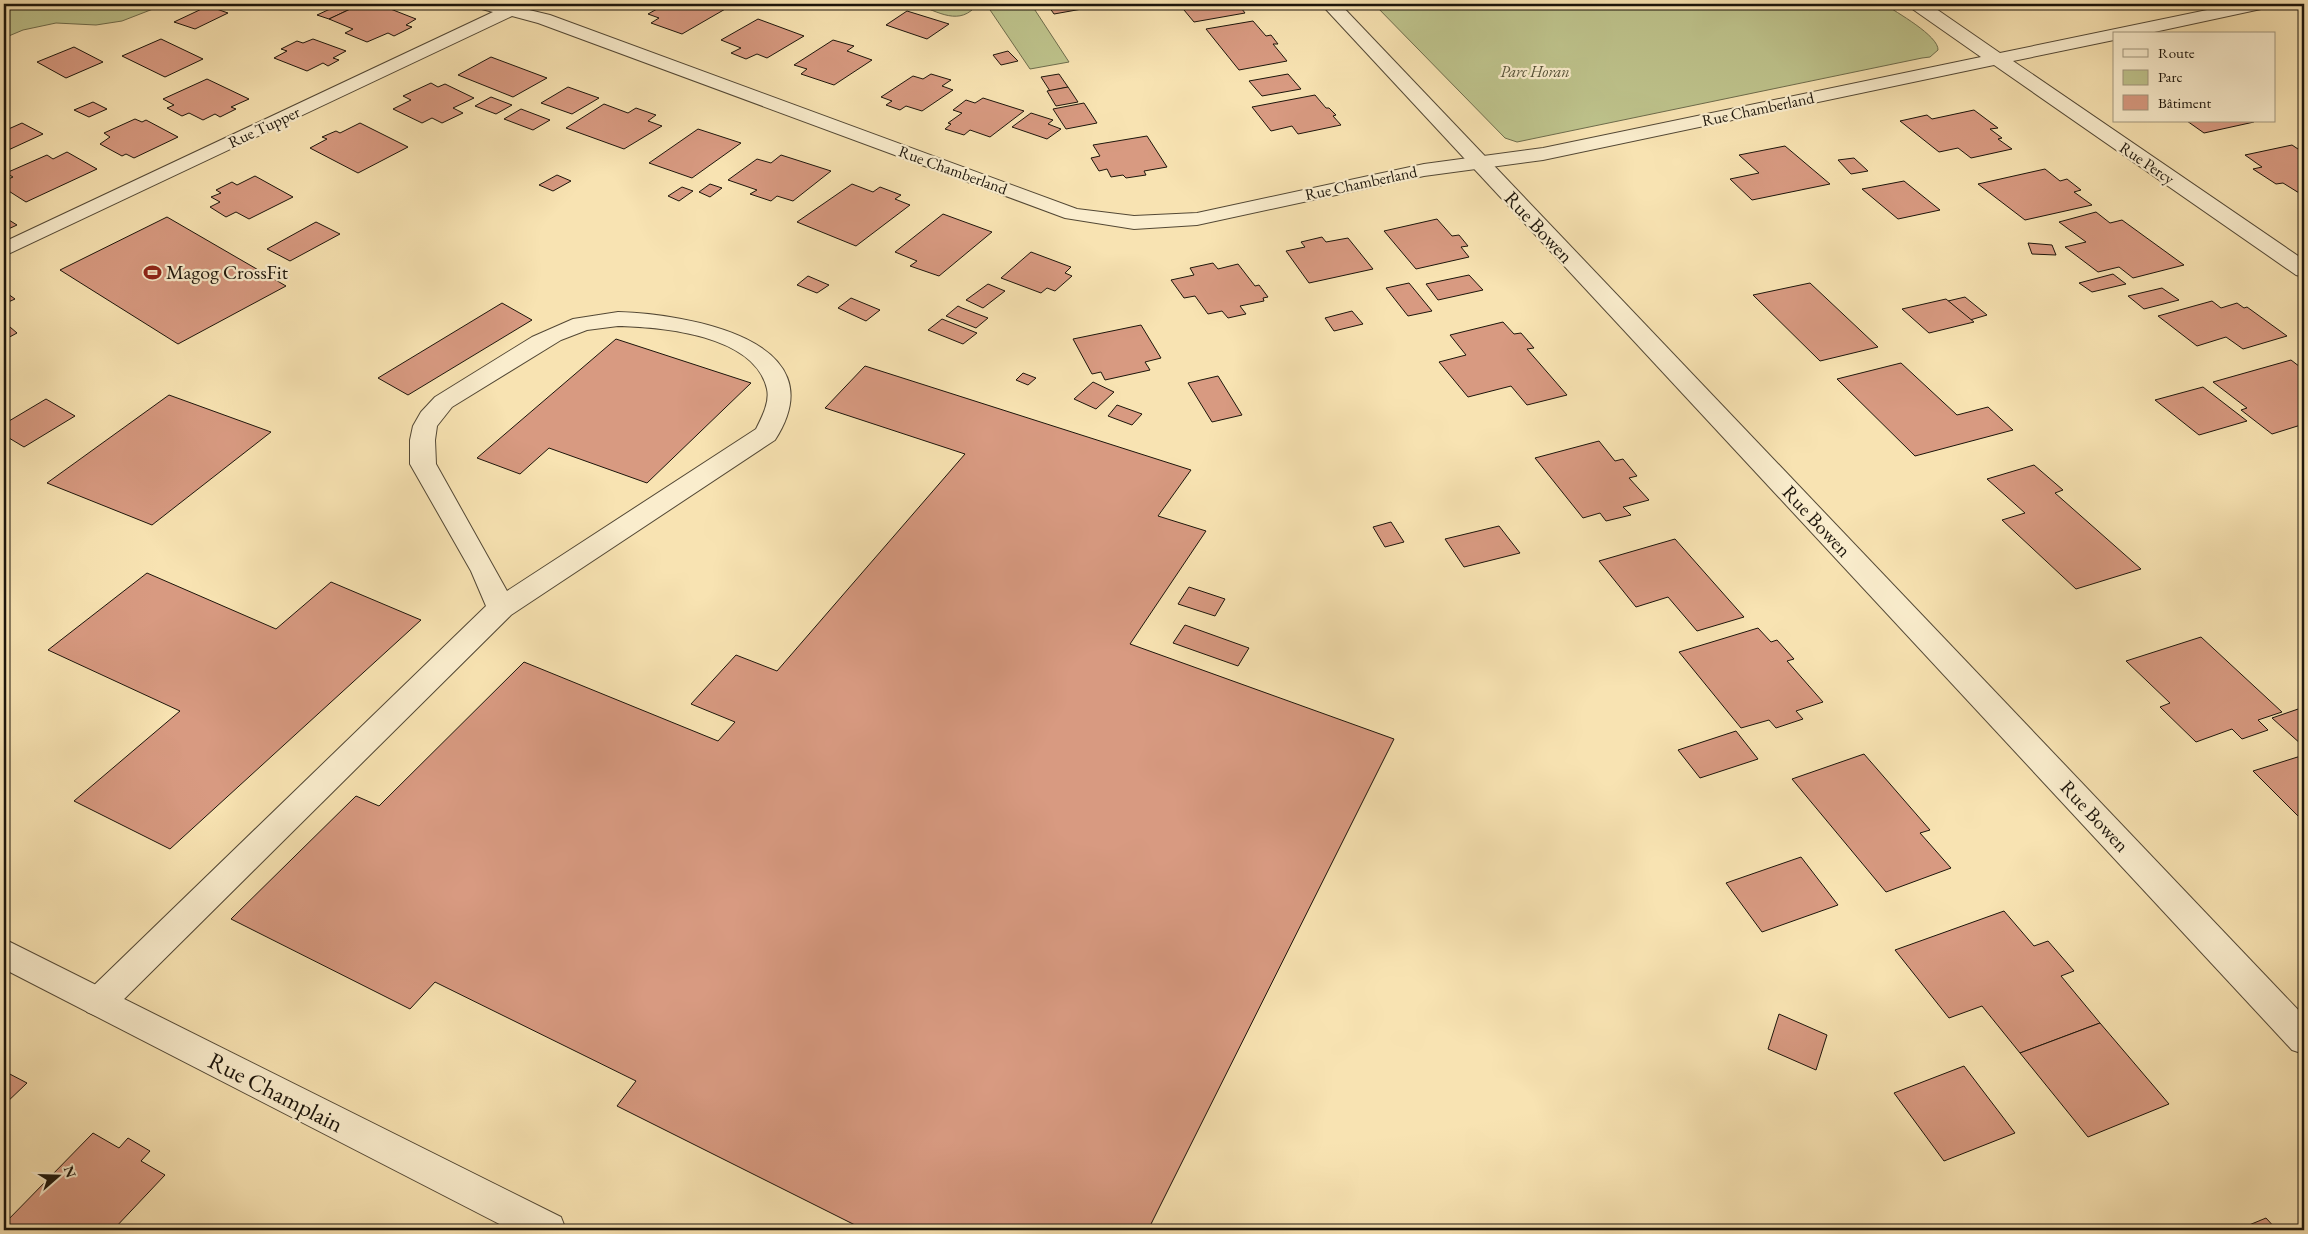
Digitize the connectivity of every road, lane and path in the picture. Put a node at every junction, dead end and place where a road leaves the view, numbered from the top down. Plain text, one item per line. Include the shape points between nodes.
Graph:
1 (484, 4) edge
2 (1330, 4) edge
3 (1916, 4) edge
4 (2261, 4) edge
5 (516, 7) edge
6 (2129, 32) edge
7 (2113, 35) edge
8 (1997, 60) junction
9 (1478, 162) junction
10 (4, 250) edge
11 (2304, 270) edge
12 (501, 608) junction
13 (4, 953) edge
14 (99, 1002) junction
15 (2304, 1039) edge
16 (548, 1230) edge

1 - 5 street, Rue Chamberland
2 - 9 street, Rue Bowen
3 - 8 street, Rue Percy
4 - 6 street, Rue Chamberland
5 - 9 street, Rue Chamberland via 1072,214 1101,220 1133,224 1197,219 1424,170
5 - 10 street, Rue Tupper
7 - 8 street, Rue Chamberland
8 - 9 street, Rue Chamberland via 1542,154
8 - 11 street, Rue Percy
9 - 15 street, Rue Bowen
12 - 12 street via 484,571 422,464 425,426 433,413 447,400 531,347 571,327 596,321 644,319 702,330 746,347 762,360 774,374 780,390 777,412 766,434
12 - 14 street
13 - 14 street, Rue Champlain
14 - 16 street, Rue Champlain

